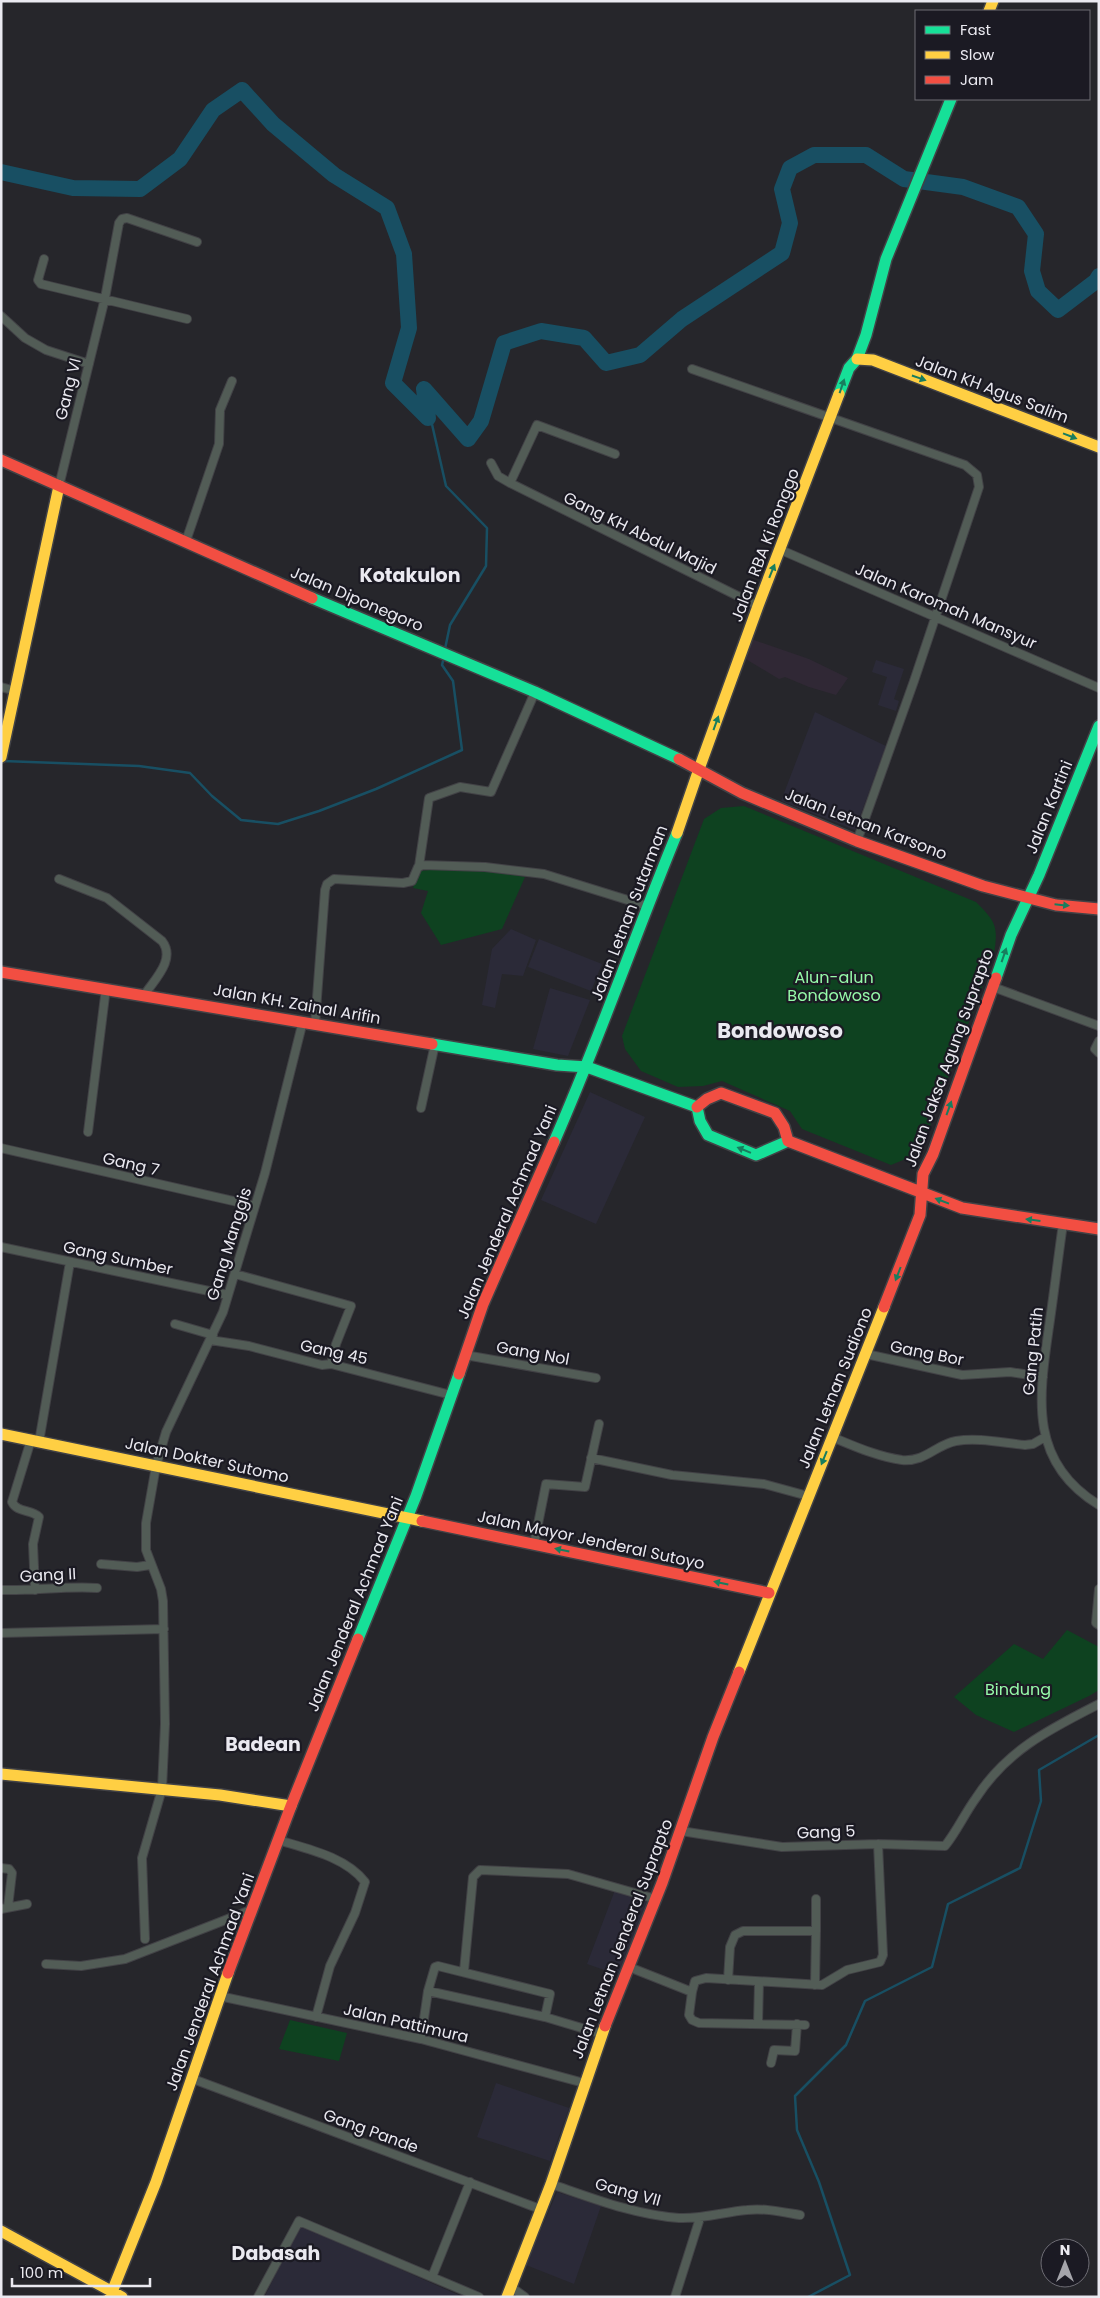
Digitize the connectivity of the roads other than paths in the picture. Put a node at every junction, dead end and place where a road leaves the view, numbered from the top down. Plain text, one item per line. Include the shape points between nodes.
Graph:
1 (951, 100) edge
2 (197, 242) dead end
3 (44, 259) dead end
4 (106, 298) junction
5 (1, 316) edge
6 (187, 320) dead end
7 (866, 335) junction
8 (857, 359) junction
9 (873, 360) junction
10 (89, 364) junction
11 (692, 369) dead end
12 (232, 381) dead end
13 (832, 417) junction
14 (1099, 447) edge
15 (615, 454) dead end
16 (1, 460) edge
17 (491, 463) dead end
18 (510, 483) junction
19 (59, 486) junction
20 (186, 541) junction
21 (781, 550) junction
22 (758, 606) junction
23 (935, 616) junction
24 (1, 687) edge
25 (1099, 688) edge
26 (16, 692) junction
27 (535, 692) junction
28 (1099, 726) edge
29 (2, 754) edge
30 (699, 769) junction
31 (858, 841) junction
32 (419, 866) junction
33 (59, 879) dead end
34 (1026, 899) junction
35 (647, 906) junction
36 (1099, 909) edge
37 (1011, 934) joint
38 (1, 972) edge
39 (106, 988) junction
40 (993, 988) junction
41 (145, 994) junction
42 (303, 1021) junction
43 (315, 1024) junction
44 (1099, 1026) edge
45 (1099, 1041) edge
46 (435, 1044) junction
47 (1099, 1053) edge
48 (587, 1067) junction
49 (697, 1107) junction
50 (421, 1108) dead end
51 (88, 1132) dead end
52 (788, 1141) junction
53 (1, 1148) edge
54 (922, 1194) junction
55 (255, 1206) junction
56 (1063, 1224) junction
57 (1099, 1229) edge
58 (1, 1247) edge
59 (70, 1262) junction
60 (235, 1274) junction
61 (228, 1295) junction
62 (175, 1324) dead end
63 (211, 1337) junction
64 (866, 1354) junction
65 (465, 1355) junction
66 (331, 1364) junction
67 (1043, 1377) junction
68 (596, 1378) dead end
69 (451, 1395) junction
70 (599, 1424) dead end
71 (1, 1434) edge
72 (1045, 1436) junction
73 (832, 1437) junction
74 (35, 1441) junction
75 (591, 1458) junction
76 (156, 1466) junction
77 (808, 1496) junction
78 (1099, 1505) edge
79 (406, 1518) junction
80 (534, 1544) junction
81 (101, 1564) dead end
82 (150, 1565) junction
83 (97, 1588) dead end
84 (1099, 1589) edge
85 (1, 1590) edge
86 (35, 1590) junction
87 (769, 1593) junction
88 (1099, 1625) edge
89 (164, 1629) junction
90 (1, 1634) edge
91 (1099, 1704) edge
92 (1, 1774) edge
93 (162, 1789) junction
94 (291, 1806) junction
95 (681, 1831) junction
96 (278, 1840) junction
97 (878, 1844) junction
98 (1, 1868) edge
99 (656, 1899) junction
100 (816, 1899) dead end
101 (27, 1904) dead end
102 (5, 1908) edge
103 (252, 1910) junction
104 (816, 1930) junction
105 (146, 1939) dead end
106 (46, 1964) dead end
107 (629, 1967) junction
108 (464, 1971) junction
109 (728, 1980) junction
110 (759, 1982) junction
111 (815, 1984) junction
112 (428, 1991) junction
113 (692, 1992) junction
114 (220, 1996) junction
115 (316, 2017) junction
116 (545, 2017) junction
117 (758, 2024) junction
118 (602, 2034) junction
119 (421, 2040) junction
120 (771, 2063) dead end
121 (193, 2079) junction
122 (584, 2083) junction
123 (470, 2182) junction
124 (550, 2184) junction
125 (540, 2209) junction
126 (800, 2214) dead end
127 (700, 2218) junction
128 (1, 2231) edge
129 (432, 2277) junction
130 (509, 2292) edge
131 (115, 2295) edge
132 (676, 2296) edge
133 (258, 2297) edge
134 (479, 2297) edge
135 (525, 2297) edge

1 - 7 main road, Jalan RBA Ki Ronggo via 886,259
2 - 4 street, Gang VI via 122,219 114,242
3 - 4 street via 38,280 41,284
4 - 6 street
4 - 10 street, Gang VI
5 - 10 street via 25,338 46,350
7 - 8 main road, Jalan RBA Ki Ronggo
7 - 9 main road
8 - 9 main road, Jalan KH Agus Salim
13 -> 8 main road, Jalan RBA Ki Ronggo via 849,368
9 -> 14 main road, Jalan KH Agus Salim
10 - 19 street, Gang VI
11 - 13 street
12 - 20 street via 220,410 219,444
13 - 21 main road, Jalan RBA Ki Ronggo
13 - 23 street via 965,465 977,475 978,487
15 - 18 street via 537,425
16 - 19 main road, Jalan Diponegoro
17 - 18 street, Gang KH Abdul Majid via 498,476
18 - 22 street, Gang KH Abdul Majid
19 - 20 main road, Jalan Diponegoro
19 - 26 main road
20 - 27 main road, Jalan Diponegoro via 279,584
22 -> 21 main road, Jalan RBA Ki Ronggo
21 - 23 street, Jalan Karomah Mansyur
30 -> 22 main road, Jalan RBA Ki Ronggo
23 - 25 street, Jalan Karomah Mansyur
23 - 31 street
24 - 26 street
26 - 29 main road
27 - 30 main road, Jalan Diponegoro
27 - 32 street via 491,792 460,787 429,798
28 - 34 main road, Jalan Kartini via 1039,875
30 - 31 main road, Jalan Letnan Karsono via 742,793
30 - 35 main road, Jalan Letnan Sutarman via 686,811
31 - 34 main road, Jalan Letnan Karsono
32 - 35 street via 535,872
32 - 43 street via 413,880 408,882 339,879 327,884
33 - 41 street via 107,898 168,948 168,960
34 -> 36 main road, Jalan Letnan Karsono
34 - 37 main road, Jalan Kartini
35 - 48 main road, Jalan Letnan Sutarman
40 -> 37 main road, Jalan Jaksa Agung Suprapto
38 - 39 main road, Jalan KH. Zainal Arifin
39 - 41 main road, Jalan KH. Zainal Arifin
39 - 51 street
40 - 44 street
54 -> 40 main road, Jalan Jaksa Agung Suprapto via 924,1170
41 - 42 main road, Jalan KH. Zainal Arifin
42 - 43 main road, Jalan KH. Zainal Arifin
42 - 55 street, Gang Manggis
43 - 46 main road, Jalan KH. Zainal Arifin
45 - 47 street via 1095,1049
46 - 48 main road, Jalan KH. Zainal Arifin via 557,1065
46 - 50 street
48 - 49 main road, Jalan KH. Zainal Arifin
48 - 65 main road, Jalan Jenderal Achmad Yani via 510,1237
49 - 52 main road via 722,1093 775,1113
52 -> 49 main road via 756,1155 708,1135
52 - 54 main road
53 - 55 street, Gang 7
56 -> 54 main road via 962,1208
54 -> 64 main road, Jalan Letnan Sudiono via 915,1229
55 - 60 street, Gang Manggis
56 - 57 main road
56 - 67 street, Gang Patih
58 - 59 street, Gang Sumber
59 - 61 street, Gang Sumber
59 - 74 street
60 - 61 street, Gang Manggis
60 - 66 street via 351,1306
61 - 63 street, Gang Manggis
62 - 63 street, Gang 45
63 - 66 street, Gang 45 via 322,1365
63 - 76 street, Gang Manggis via 189,1378 166,1432
64 - 67 street, Gang Bor via 962,1375 1010,1372
64 - 73 main road, Jalan Letnan Sudiono
65 - 68 street, Gang Nol
65 - 69 main road, Jalan Jenderal Achmad Yani
66 - 69 street, Gang 45
67 - 72 street, Gang Patih via 1041,1415
69 - 79 main road, Jalan Jenderal Achmad Yani
70 - 75 street
71 - 74 main road, Jalan Dokter Sutomo
72 - 73 street via 1025,1445 956,1441 925,1457 902,1460
72 - 78 street, Gang Patih via 1064,1477
73 -> 77 main road, Jalan Letnan Sudiono
74 - 76 main road, Jalan Dokter Sutomo
74 - 86 street via 12,1502 16,1508 39,1517 33,1544
75 - 77 street via 672,1474 764,1484
75 - 80 street via 584,1487 546,1484
76 - 79 main road, Jalan Dokter Sutomo
76 - 82 street, Gang Manggis via 146,1535
77 - 87 main road, Jalan Letnan Sudiono
79 - 80 main road, Jalan Mayor Jenderal Sutoyo
79 - 94 main road, Jalan Jenderal Achmad Yani
87 -> 80 main road, Jalan Mayor Jenderal Sutoyo
81 - 82 street
82 - 89 street, Gang Manggis via 161,1589
83 - 86 street, Gang II via 64,1586
84 - 88 street via 1095,1617
85 - 86 street, Gang II
87 - 95 main road, Jalan Letnan Jenderal Suprapto via 713,1737
89 - 90 street
89 - 93 street, Gang Manggis
91 - 97 street, Gang 5 via 1022,1747 990,1778 950,1841 941,1847
92 - 93 main road
93 - 94 main road
93 - 105 street, Gang Manggis via 142,1858
94 - 96 main road, Jalan Jenderal Achmad Yani
95 - 97 street, Gang 5 via 782,1848
95 - 99 main road, Jalan Letnan Jenderal Suprapto
96 - 103 main road, Jalan Jenderal Achmad Yani
96 - 115 street via 344,1864 365,1882 355,1913 330,1966
97 - 111 street via 882,1959 847,1970 822,1985
98 - 102 street via 10,1869 12,1873
99 - 107 main road, Jalan Letnan Jenderal Suprapto
99 - 108 street via 568,1874 480,1870 473,1876
100 - 104 street
101 - 102 street
103 - 106 street via 124,1958 81,1966
103 - 114 main road, Jalan Jenderal Achmad Yani
104 - 109 street via 743,1931 735,1935 730,1947
104 - 111 street
107 - 113 street
107 - 118 main road, Jalan Letnan Jenderal Suprapto
108 - 112 street via 438,1966
108 - 116 street via 550,1994
109 - 110 street
109 - 113 street via 698,1979
110 - 111 street
110 - 117 street
112 - 116 street
112 - 119 street
113 - 117 street via 689,2015 692,2020 699,2023
114 - 115 street, Jalan Pattimura
114 - 121 main road, Jalan Jenderal Achmad Yani
115 - 119 street, Jalan Pattimura
116 - 118 street
117 - 120 street via 801,2024 795,2051 774,2050
118 - 122 main road, Jalan Letnan Jenderal Suprapto
119 - 122 street, Jalan Pattimura
121 - 123 street, Gang Pande
121 - 131 main road, Jalan Jenderal Achmad Yani
122 - 124 main road, Jalan Letnan Jenderal Suprapto
123 - 125 street, Gang Pande
123 - 129 street
124 - 125 main road, Jalan Letnan Jenderal Suprapto
124 - 127 street, Gang VII via 629,2210
125 - 130 main road, Jalan Letnan Jenderal Suprapto
126 - 127 street, Gang VII via 765,2209
127 - 132 street
128 - 131 main road
129 - 133 street via 299,2221
129 - 134 street
130 - 135 street

